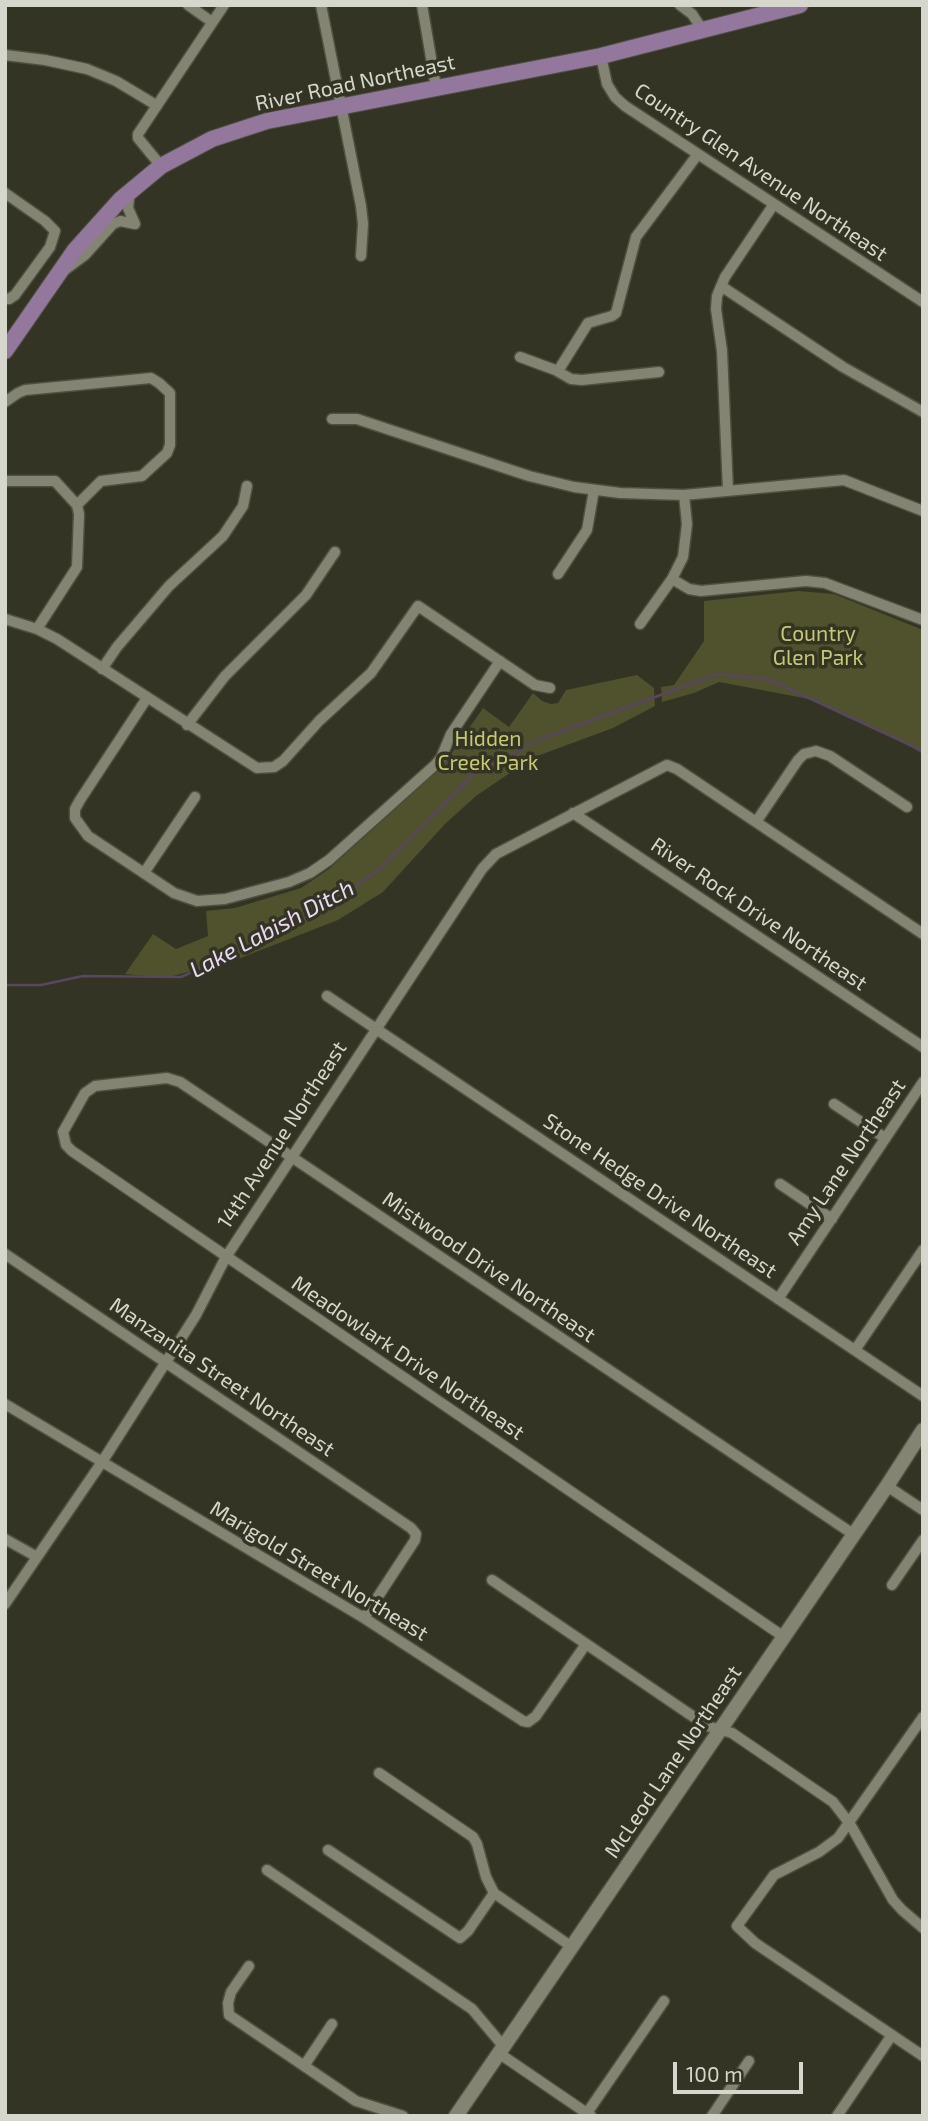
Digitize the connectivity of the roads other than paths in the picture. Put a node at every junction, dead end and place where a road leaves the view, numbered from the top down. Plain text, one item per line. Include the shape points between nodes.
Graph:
1 (188, 5) edge
2 (224, 5) edge
3 (321, 5) edge
4 (422, 5) edge
5 (680, 5) edge
6 (800, 5) edge
7 (212, 22) junction
8 (702, 29) junction
9 (5, 55) edge
10 (601, 56) junction
11 (436, 87) junction
12 (156, 105) junction
13 (341, 105) junction
14 (698, 154) junction
15 (161, 166) junction
16 (130, 190) junction
17 (5, 193) edge
18 (774, 204) junction
19 (361, 256) dead end
20 (59, 273) junction
21 (721, 286) junction
22 (9, 299) dead end
23 (923, 302) edge
24 (5, 351) edge
25 (520, 357) dead end
26 (557, 371) junction
27 (659, 372) dead end
28 (5, 402) edge
29 (923, 412) edge
30 (332, 419) dead end
31 (5, 481) edge
32 (247, 486) dead end
33 (594, 490) junction
34 (728, 490) junction
35 (684, 495) junction
36 (77, 505) junction
37 (923, 511) edge
38 (335, 552) dead end
39 (558, 574) dead end
40 (672, 579) junction
41 (5, 619) edge
42 (923, 620) edge
43 (640, 624) dead end
44 (37, 629) junction
45 (500, 662) junction
46 (103, 669) junction
47 (550, 688) dead end
48 (147, 698) junction
49 (187, 725) junction
50 (195, 797) dead end
51 (907, 807) dead end
52 (573, 813) junction
53 (756, 822) junction
54 (145, 873) junction
55 (923, 934) edge
56 (327, 996) dead end
57 (375, 1028) junction
58 (923, 1047) edge
59 (923, 1082) edge
60 (90, 1088) joint
61 (834, 1104) dead end
62 (885, 1138) junction
63 (291, 1157) junction
64 (780, 1184) dead end
65 (832, 1219) junction
66 (923, 1250) edge
67 (5, 1254) edge
68 (226, 1257) junction
69 (778, 1299) junction
70 (855, 1350) junction
71 (166, 1362) junction
72 (923, 1396) edge
73 (5, 1404) edge
74 (923, 1430) edge
75 (102, 1462) junction
76 (887, 1486) junction
77 (923, 1510) edge
78 (853, 1534) junction
79 (5, 1539) edge
80 (923, 1539) edge
81 (37, 1557) junction
82 (492, 1580) dead end
83 (892, 1586) dead end
84 (5, 1604) edge
85 (364, 1618) junction
86 (784, 1637) junction
87 (586, 1644) junction
88 (923, 1717) edge
89 (720, 1731) junction
90 (379, 1773) dead end
91 (850, 1824) junction
92 (328, 1850) dead end
93 (267, 1870) dead end
94 (494, 1893) junction
95 (923, 1927) edge
96 (572, 1947) junction
97 (249, 1966) dead end
98 (664, 2001) dead end
99 (332, 2024) dead end
100 (892, 2035) junction
101 (502, 2050) junction
102 (923, 2056) edge
103 (749, 2061) dead end
104 (304, 2066) junction
105 (589, 2115) edge
106 (403, 2116) edge
107 (456, 2116) edge
108 (712, 2116) edge
109 (837, 2116) edge

1 - 7 street
2 - 7 street
3 - 13 street
4 - 11 street
5 - 8 street
6 - 8 main road, River Road Northeast
7 - 12 street
8 - 10 main road, River Road Northeast
9 - 12 street via 87,69
10 - 11 main road, River Road Northeast
10 - 14 street, Country Glen Avenue Northeast via 615,97
11 - 13 main road, River Road Northeast
12 - 15 street via 138,138
13 - 15 main road, River Road Northeast via 240,129
13 - 19 street via 363,224
14 - 18 street, Country Glen Avenue Northeast
14 - 26 street via 636,237 616,313 588,323
15 - 16 main road, River Road Northeast
16 - 20 main road, River Road Northeast
16 - 20 street via 128,208 135,224 113,224 85,255
17 - 22 street via 55,231 50,247
18 - 21 street
18 - 23 street, Country Glen Avenue Northeast
20 - 24 main road, River Road Northeast
21 - 29 street via 843,367
21 - 34 street via 716,309
25 - 26 street
26 - 27 street via 582,380
28 - 36 street via 25,390 151,379 170,393 167,453 142,477 101,481
30 - 33 street via 357,419 529,476
31 - 36 street via 55,481
32 - 46 street via 243,506 223,536 169,586
33 - 35 street
33 - 39 street via 587,530
34 - 35 street
34 - 37 street via 844,480
35 - 40 street via 686,543
36 - 44 street via 77,567
38 - 49 street via 306,595 225,676
40 - 42 street via 701,591 825,583
40 - 43 street
41 - 44 street
44 - 46 street
45 - 47 street via 535,685
45 - 49 street via 418,606 377,666 274,767 248,765
45 - 54 street via 435,765 310,873 247,894 197,901 174,893
46 - 48 street
48 - 49 street
48 - 54 street via 75,809 75,818 88,836
50 - 54 street
51 - 53 street via 816,751 798,760
52 - 53 street, 14th Avenue Northeast via 667,765
52 - 57 street, 14th Avenue Northeast via 488,861
52 - 58 street, River Rock Drive Northeast
53 - 55 street
56 - 57 street, Stone Hedge Drive Northeast
57 - 63 street, 14th Avenue Northeast
57 - 69 street, Stone Hedge Drive Northeast
59 - 62 street, Amy Lane Northeast
60 - 63 street, Mistwood Drive Northeast via 174,1079
60 - 68 street, Meadowlark Drive Northeast via 65,1126 66,1145
61 - 62 street
62 - 65 street, Amy Lane Northeast
63 - 68 street, 14th Avenue Northeast
63 - 78 street, Mistwood Drive Northeast
64 - 65 street
65 - 69 street, Amy Lane Northeast
66 - 70 street
67 - 71 street, Manzanita Street Northeast
68 - 71 street, 14th Avenue Northeast
68 - 86 street, Meadowlark Drive Northeast
69 - 70 street, Stone Hedge Drive Northeast
70 - 72 street, Stone Hedge Drive Northeast
71 - 75 street, 14th Avenue Northeast
71 - 85 street, Manzanita Street Northeast via 416,1534
73 - 75 street, Marigold Street Northeast
74 - 76 street, McLeod Lane Northeast
75 - 81 street, 14th Avenue Northeast
75 - 85 street, Marigold Street Northeast
76 - 77 street
76 - 78 street, McLeod Lane Northeast
78 - 86 street, McLeod Lane Northeast
79 - 81 street
80 - 83 street
81 - 84 street, 14th Avenue Northeast
82 - 87 street
85 - 87 street, Marigold Street Northeast via 528,1721
86 - 89 street, McLeod Lane Northeast
87 - 89 street
88 - 91 street
89 - 91 street via 732,1733 833,1802
89 - 96 street, McLeod Lane Northeast
90 - 94 street via 472,1837
91 - 95 street via 893,1900
91 - 100 street via 828,1846 774,1875 737,1926 755,1943
92 - 94 street via 460,1938
93 - 101 street via 472,2009
94 - 96 street
96 - 101 street, McLeod Lane Northeast
97 - 104 street via 232,1992 229,2015
98 - 105 street
99 - 104 street
100 - 102 street
100 - 109 street
101 - 105 street
101 - 107 street, McLeod Lane Northeast
103 - 108 street
104 - 106 street via 356,2101

